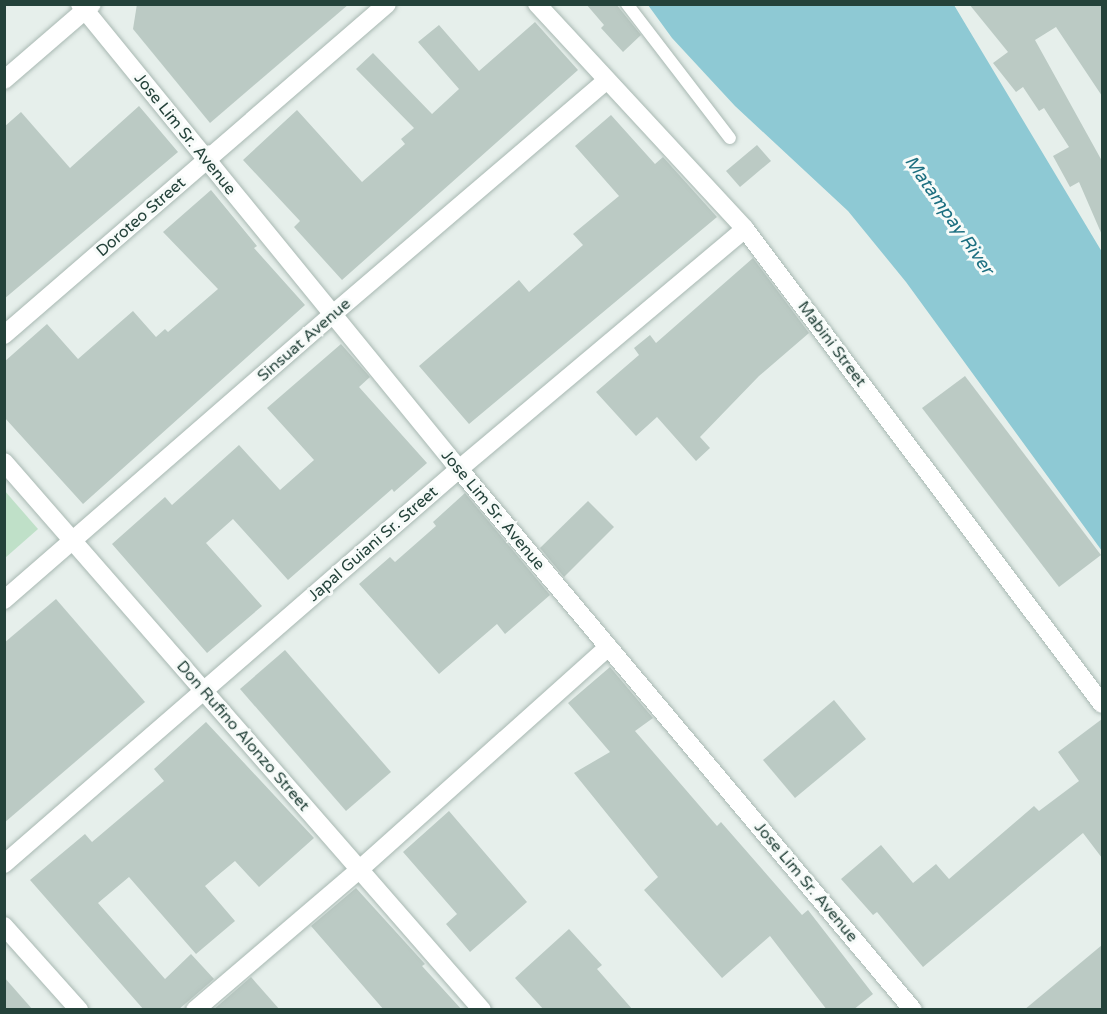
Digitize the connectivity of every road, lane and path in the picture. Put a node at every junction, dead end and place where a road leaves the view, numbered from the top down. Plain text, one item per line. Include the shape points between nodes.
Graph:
1 (387, 4) edge
2 (537, 4) edge
3 (627, 4) edge
4 (86, 7) edge
5 (4, 80) edge
6 (605, 82) junction
7 (730, 138) dead end
8 (207, 160) junction
9 (745, 229) junction
10 (333, 314) junction
11 (4, 335) edge
12 (4, 462) edge
13 (459, 468) junction
14 (73, 541) junction
15 (4, 600) edge
16 (608, 648) junction
17 (204, 691) junction
18 (1102, 704) edge
19 (4, 864) edge
20 (360, 869) junction
21 (4, 926) edge
22 (79, 1010) edge
23 (195, 1010) edge
24 (482, 1010) edge
25 (914, 1010) edge

1 - 8 street, Doroteo Street
2 - 6 street, Mabini Street
3 - 7 lane
4 - 5 street
4 - 8 street, Jose Lim Sr. Avenue
6 - 9 street, Mabini Street
6 - 10 street, Sinsuat Avenue
8 - 10 street, Jose Lim Sr. Avenue
8 - 11 street, Doroteo Street
9 - 13 street, Japal Guiani Sr. Street
9 - 18 street, Mabini Street
10 - 13 street, Jose Lim Sr. Avenue
10 - 14 street, Sinsuat Avenue
12 - 14 street, Don Rufino Alonzo Street
13 - 16 street, Jose Lim Sr. Avenue
13 - 17 street, Japal Guiani Sr. Street
14 - 15 street, Sinsuat Avenue
14 - 17 street, Don Rufino Alonzo Street
16 - 20 street
16 - 25 street, Jose Lim Sr. Avenue
17 - 19 street, Japal Guiani Sr. Street
17 - 20 street, Don Rufino Alonzo Street
20 - 23 street
20 - 24 street, Don Rufino Alonzo Street
21 - 22 street

